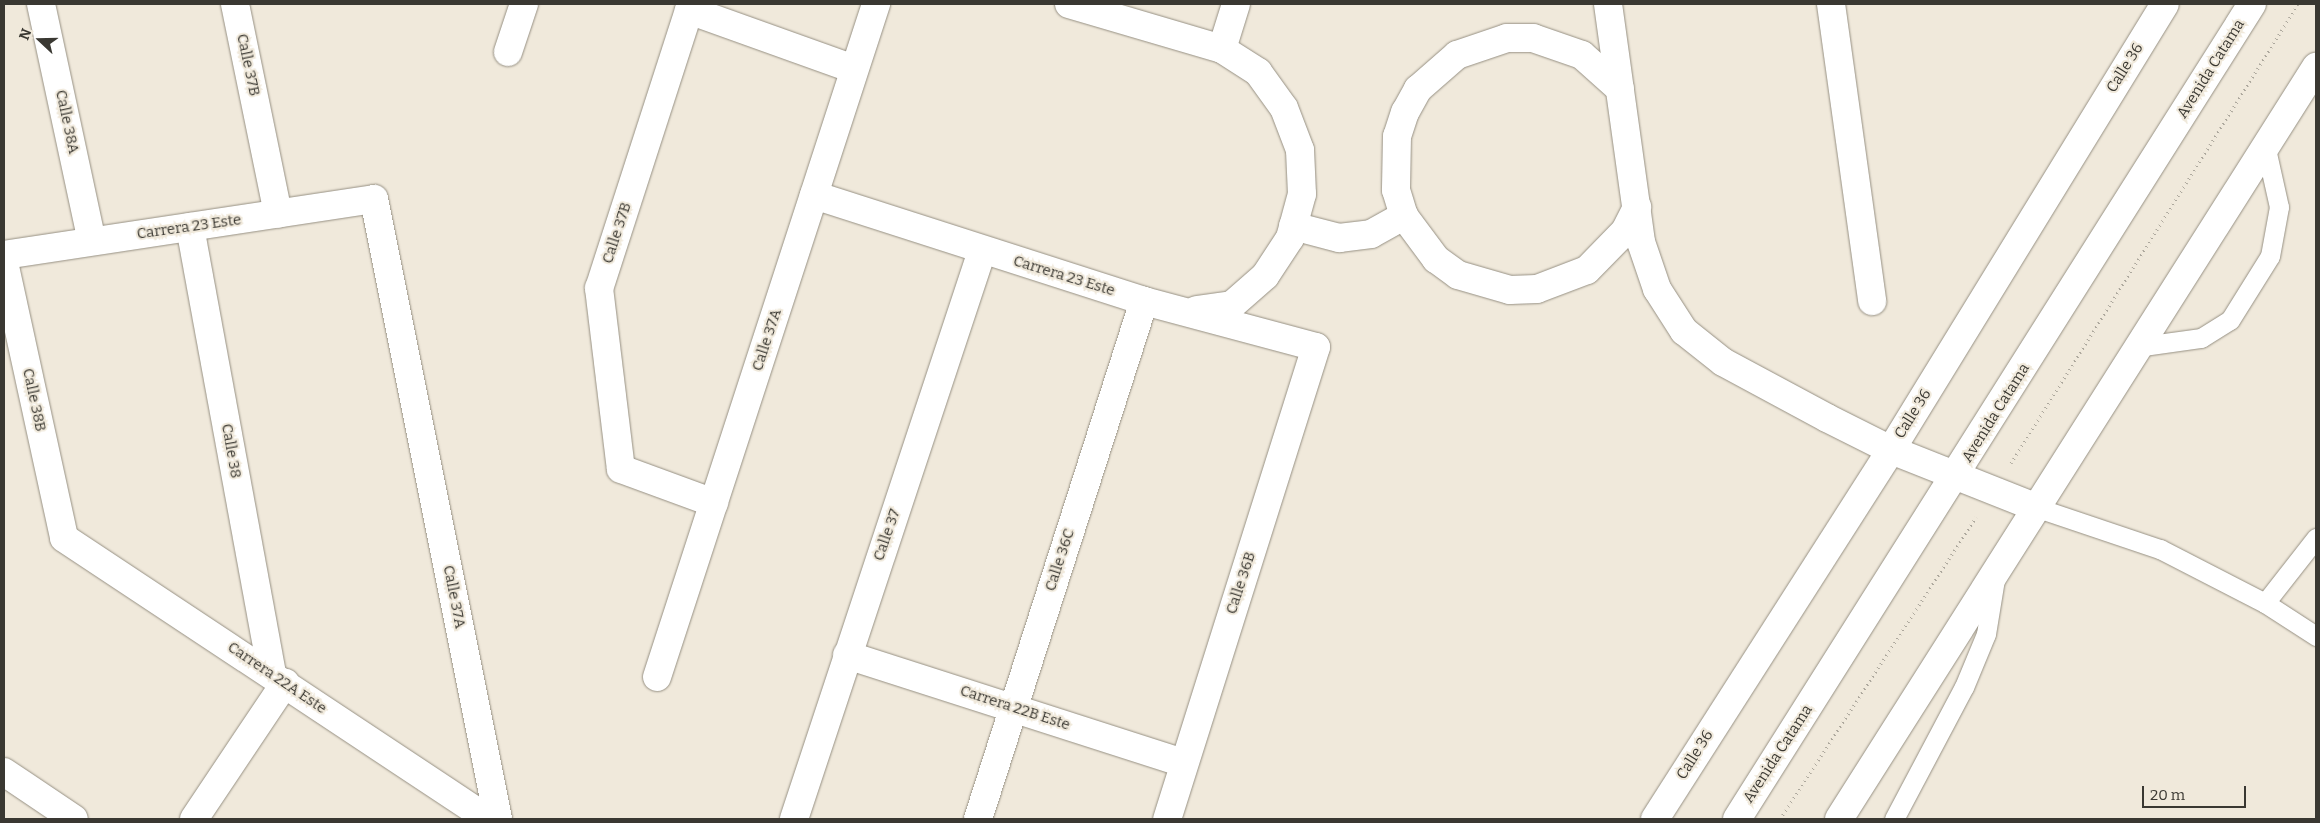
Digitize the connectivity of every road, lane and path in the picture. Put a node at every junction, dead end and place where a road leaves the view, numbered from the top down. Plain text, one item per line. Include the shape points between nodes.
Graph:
1 (41, 4) edge
2 (235, 4) edge
3 (524, 4) edge
4 (876, 4) edge
5 (1069, 4) edge
6 (1236, 4) edge
7 (1608, 4) edge
8 (1831, 4) edge
9 (2165, 4) edge
10 (2252, 4) edge
11 (2298, 4) edge
12 (690, 7) edge
13 (1222, 49) junction
14 (508, 52) dead end
15 (2316, 67) edge
16 (854, 69) junction
17 (1620, 89) junction
18 (2266, 149) junction
19 (814, 195) junction
20 (374, 198) joint
21 (1636, 207) junction
22 (278, 214) junction
23 (1404, 216) junction
24 (1293, 226) junction
25 (190, 227) junction
26 (92, 241) junction
27 (982, 252) junction
28 (4, 254) edge
29 (4, 262) edge
30 (1144, 301) junction
31 (1872, 301) dead end
32 (1187, 311) junction
33 (2143, 346) junction
34 (1316, 347) joint
35 (1891, 450) junction
36 (1956, 477) junction
37 (1994, 490) junction
38 (714, 503) junction
39 (2035, 507) junction
40 (64, 538) joint
41 (2316, 538) edge
42 (1996, 573) junction
43 (2265, 603) junction
44 (2316, 636) edge
45 (847, 655) junction
46 (657, 677) dead end
47 (278, 679) junction
48 (1012, 707) junction
49 (1184, 763) junction
50 (4, 772) edge
51 (74, 819) edge
52 (194, 819) edge
53 (488, 819) edge
54 (498, 819) edge
55 (794, 819) edge
56 (978, 819) edge
57 (1167, 819) edge
58 (1655, 819) edge
59 (1737, 819) edge
60 (1780, 819) edge
61 (1839, 819) edge
62 (1894, 819) edge

1 - 26 street, Calle 38A
2 - 22 street, Calle 37B
3 - 14 street
4 - 16 street, Calle 37A
5 - 13 street
6 - 13 street
7 - 17 street
8 - 31 street
9 - 35 street, Calle 36
10 - 36 street, Avenida Catama
11 - 37 path
12 - 16 street
12 - 38 street, Calle 37B via 599,288 621,469
13 - 24 street via 1258,72 1284,108 1300,150 1302,194
15 - 18 street
16 - 19 street, Calle 37A
17 - 21 street
17 - 23 street via 1582,55 1533,38 1507,38 1457,55 1418,89 1396,136 1394,163
18 - 33 street
18 - 33 lane via 2279,207 2270,256 2230,320 2202,338
19 - 27 street, Carrera 23 Este
19 - 38 street, Calle 37A
20 - 22 street, Carrera 23 Este
20 - 54 street, Calle 37A
21 - 23 street via 1625,231 1587,270 1537,289 1483,285 1458,275 1436,259
21 - 35 street via 1642,242 1657,289 1684,331 1724,362
22 - 25 street, Carrera 23 Este
23 - 24 street via 1371,234 1338,238
24 - 32 street via 1266,276 1232,305
25 - 26 street, Carrera 23 Este
25 - 47 street, Calle 38
26 - 28 street, Carrera 23 Este
27 - 30 street, Carrera 23 Este
27 - 45 street, Calle 37
29 - 40 street, Calle 38B
30 - 32 street, Carrera 23 Este
30 - 48 street, Calle 36C
32 - 34 street, Carrera 23 Este
33 - 39 street
34 - 49 street, Calle 36B
35 - 36 street
35 - 58 street, Calle 36
36 - 37 street
36 - 59 street, Avenida Catama
37 - 39 street
37 - 60 path
38 - 46 street, Calle 37A
39 - 42 street
39 - 43 lane via 2160,549
40 - 47 street, Carrera 22A Este
41 - 43 lane
42 - 61 street
42 - 62 lane via 1986,634 1964,687
43 - 44 lane
45 - 48 street, Carrera 22B Este
45 - 55 street, Calle 37
47 - 52 street
47 - 53 street, Carrera 22A Este
48 - 49 street, Carrera 22B Este
48 - 56 street, Calle 36C
49 - 57 street, Calle 36B
50 - 51 street

